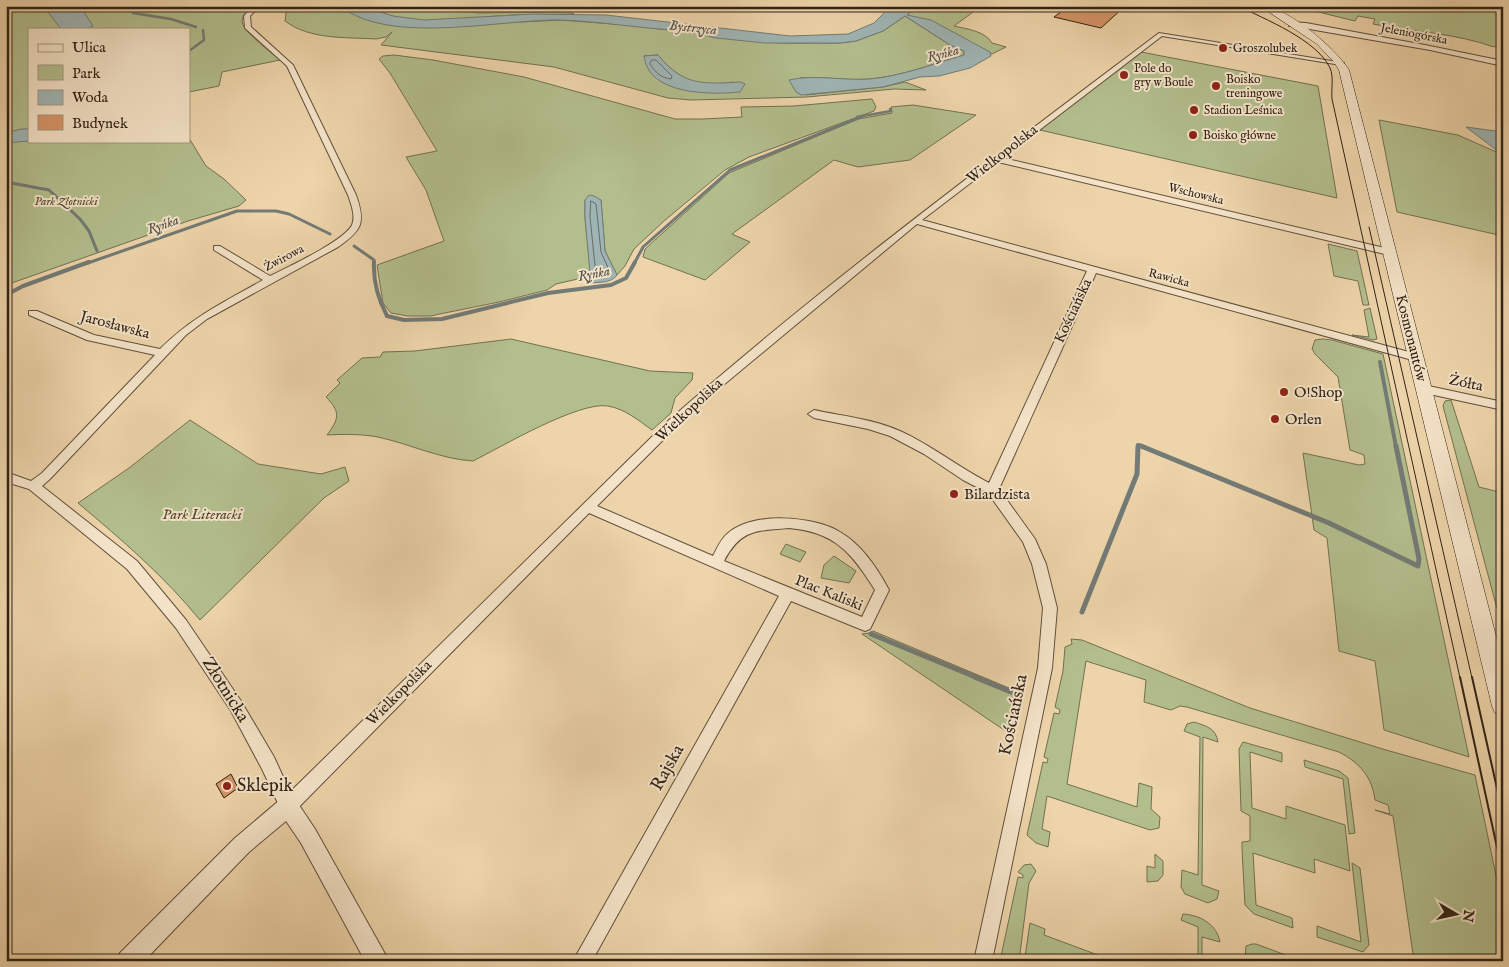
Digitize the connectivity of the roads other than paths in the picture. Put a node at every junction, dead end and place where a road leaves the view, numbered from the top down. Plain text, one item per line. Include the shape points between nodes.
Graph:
1 (257, 6) edge
2 (1264, 6) edge
3 (1292, 24) junction
4 (1340, 63) junction
5 (1503, 64) edge
6 (996, 159) junction
7 (916, 221) junction
8 (216, 248) dead end
9 (1389, 252) junction
10 (1093, 270) junction
11 (271, 281) junction
12 (33, 313) dead end
13 (162, 353) junction
14 (1416, 357) junction
15 (1424, 389) junction
16 (1503, 406) edge
17 (814, 414) dead end
18 (6, 477) edge
19 (33, 486) junction
20 (992, 490) junction
21 (588, 507) junction
22 (716, 563) junction
23 (788, 594) junction
24 (1503, 706) edge
25 (288, 806) junction
26 (128, 961) edge
27 (378, 961) edge
28 (582, 961) edge
29 (983, 961) edge

1 - 11 street, Żwirowa via 248,16 248,28 290,65 359,215 356,227 348,236
2 - 3 main road, Kosmonautów
3 - 4 main road, Kosmonautów via 1324,46
3 - 5 street, Jeleniogórska
4 - 6 street, Wielkopolska via 1161,34
4 - 9 main road, Kosmonautów
6 - 7 street, Wielkopolska
6 - 9 street, Wschowska
7 - 10 street, Rawicka
7 - 21 street, Wielkopolska via 717,384
8 - 11 street
9 - 14 main road, Kosmonautów
10 - 14 street, Rawicka
10 - 20 street, Kościańska
11 - 13 street, Żwirowa via 203,318
12 - 13 street, Jarosławska via 90,338
13 - 19 street, Żwirowa
14 - 15 main road, Kosmonautów
15 - 16 street, Żółta
15 - 24 main road, Kosmonautów
17 - 20 street, Kościańska via 894,433
18 - 19 street, Złotnicka
19 - 25 street, Złotnicka via 132,565 181,624 236,706
20 - 29 street, Kościańska via 1028,539 1039,564 1048,592 1050,626 1045,668
21 - 22 street, Plac Kaliski
21 - 25 street, Wielkopolska
22 - 23 street, Plac Kaliski
22 - 23 street, Plac Kaliski via 734,535 749,528 793,522 832,533 852,547 882,590 865,626
23 - 28 street, Rajska
25 - 26 street, Wielkopolska via 242,845
25 - 27 street, Złotnicka

